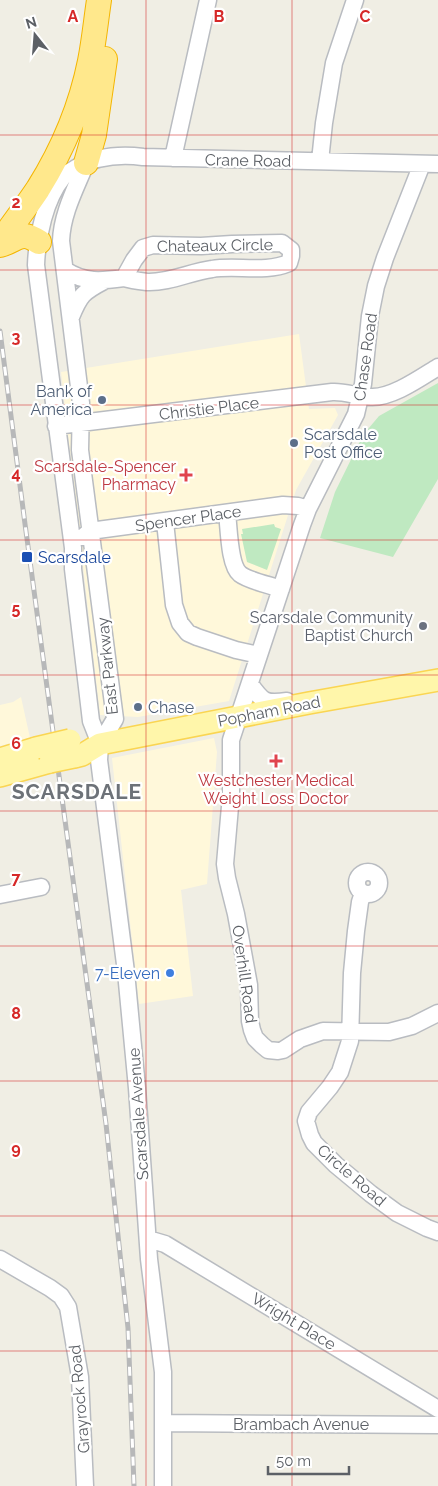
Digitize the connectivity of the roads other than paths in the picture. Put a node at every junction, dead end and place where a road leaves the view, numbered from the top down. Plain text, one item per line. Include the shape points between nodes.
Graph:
1 (83, 0) edge
2 (99, 0) edge
3 (112, 0) edge
4 (208, 0) edge
5 (354, 0) edge
6 (173, 158) junction
7 (320, 161) junction
8 (430, 164) edge
9 (76, 173) junction
10 (2, 233) edge
11 (37, 249) junction
12 (63, 257) junction
13 (124, 278) junction
14 (104, 281) junction
15 (71, 318) junction
16 (438, 368) edge
17 (361, 396) junction
18 (81, 424) junction
19 (56, 426) junction
20 (308, 510) junction
21 (228, 513) junction
22 (69, 522) junction
23 (165, 522) junction
24 (89, 525) junction
25 (73, 548) junction
26 (281, 589) junction
27 (259, 655) junction
28 (82, 657) junction
29 (107, 660) junction
30 (438, 680) edge
31 (250, 684) junction
32 (309, 703) junction
33 (239, 717) junction
34 (100, 744) junction
35 (38, 756) junction
36 (0, 758) edge
37 (0, 776) edge
38 (41, 887) dead end
39 (363, 893) dead end
40 (0, 895) edge
41 (438, 1013) edge
42 (350, 1032) junction
43 (438, 1232) edge
44 (148, 1239) junction
45 (0, 1259) edge
46 (438, 1409) edge
47 (164, 1423) junction
48 (438, 1425) edge
49 (85, 1486) edge
50 (163, 1486) edge

1 - 10 highway via 75,61 58,118
2 - 10 highway via 86,79 74,117 38,189
3 - 9 highway via 94,136
4 - 6 street
5 - 7 street via 334,63
6 - 7 street, Crane Road
6 - 9 street, Crane Road via 120,155 96,159
7 - 8 street, Crane Road
8 - 17 street, Chase Road via 385,258 376,286
9 - 11 street, East Parkway via 47,206
9 - 12 street, East Parkway via 64,220
10 - 11 highway via 30,236
11 - 12 street, Chateaux Circle via 48,246
11 - 19 street, East Parkway via 36,265
12 - 14 street, Chateaux Circle via 74,276
12 - 15 street, East Parkway
13 - 13 street, Chateaux Circle via 148,282 212,269 282,266 289,263 292,256 291,250 282,243 153,245 143,248
13 - 14 street, Chateaux Circle
14 - 15 street, Chateaux Circle via 84,292
15 - 18 street, East Parkway via 82,403
16 - 17 street, Christie Place via 387,395 375,398
17 - 18 street, Christie Place via 332,392
17 - 20 street, Chase Road via 354,421
18 - 19 street, Christie Place
18 - 24 street, East Parkway via 80,450
19 - 22 street, East Parkway
20 - 21 street, Spencer Place via 283,505
20 - 26 street, Chase Road
21 - 23 street, Spencer Place
21 - 26 street via 236,570 246,577
22 - 24 street, Spencer Place
22 - 25 street, East Parkway
23 - 24 street, Spencer Place
23 - 27 street via 174,605 180,624 197,637
24 - 25 street
24 - 29 street, East Parkway
25 - 28 street, East Parkway
26 - 27 street, Chase Road
27 - 31 street, Chase Road
28 - 29 street
28 - 34 street, East Parkway via 91,721
29 - 34 street, East Parkway via 115,719
30 - 32 main road, Popham Road
31 - 32 street via 259,697 268,702
31 - 33 street, Chase Road
32 - 33 main road, Popham Road
33 - 34 main road, Popham Road
33 - 42 street, Overhill Road via 231,740 232,795 226,864 249,985 252,1030 255,1038 268,1050 278,1051 323,1030
34 - 35 main road, Popham Road, bridge via 82,755 72,748
34 - 44 street, Scarsdale Avenue via 125,965
35 - 36 main road, Popham Road
35 - 37 main road, Popham Road
38 - 40 street
39 - 42 street, Circle Road via 355,940
41 - 42 street, Overhill Road via 412,1026 389,1032
42 - 43 street, Circle Road via 340,1072 309,1112 306,1121 310,1135 336,1165 396,1213
44 - 46 street, Wright Place via 165,1244
44 - 47 street, Scarsdale Avenue via 163,1372
45 - 49 street, Grayrock Road via 50,1288 68,1307 80,1377
47 - 48 street, Brambach Avenue
47 - 50 street, Scarsdale Avenue

